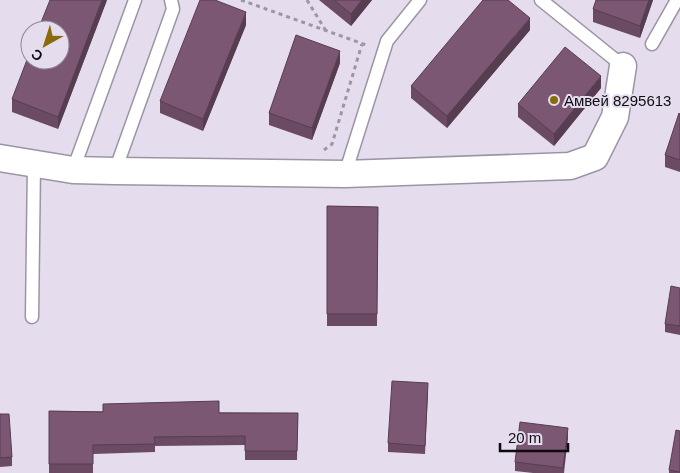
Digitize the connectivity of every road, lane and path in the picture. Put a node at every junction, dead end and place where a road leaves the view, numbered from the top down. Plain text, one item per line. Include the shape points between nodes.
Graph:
1 (135, 0) edge
2 (170, 0) edge
3 (241, 0) edge
4 (307, 0) edge
5 (420, 0) edge
6 (541, 0) edge
7 (677, 0) edge
8 (326, 31) junction
9 (362, 44) junction
10 (652, 44) dead end
11 (383, 52) junction
12 (623, 66) joint
13 (314, 150) dead end
14 (0, 158) edge
15 (34, 164) junction
16 (73, 170) junction
17 (115, 171) junction
18 (345, 174) junction
19 (32, 317) dead end

1 - 16 lane
2 - 17 lane via 172,9
3 - 8 path
4 - 8 path
5 - 11 lane via 387,41
6 - 12 lane
7 - 10 lane
8 - 9 path
9 - 11 path
9 - 13 path via 332,144 324,150
11 - 18 lane
12 - 18 street via 615,117 595,157 570,166
14 - 15 street
15 - 16 street
15 - 19 lane
16 - 17 street
17 - 18 street

